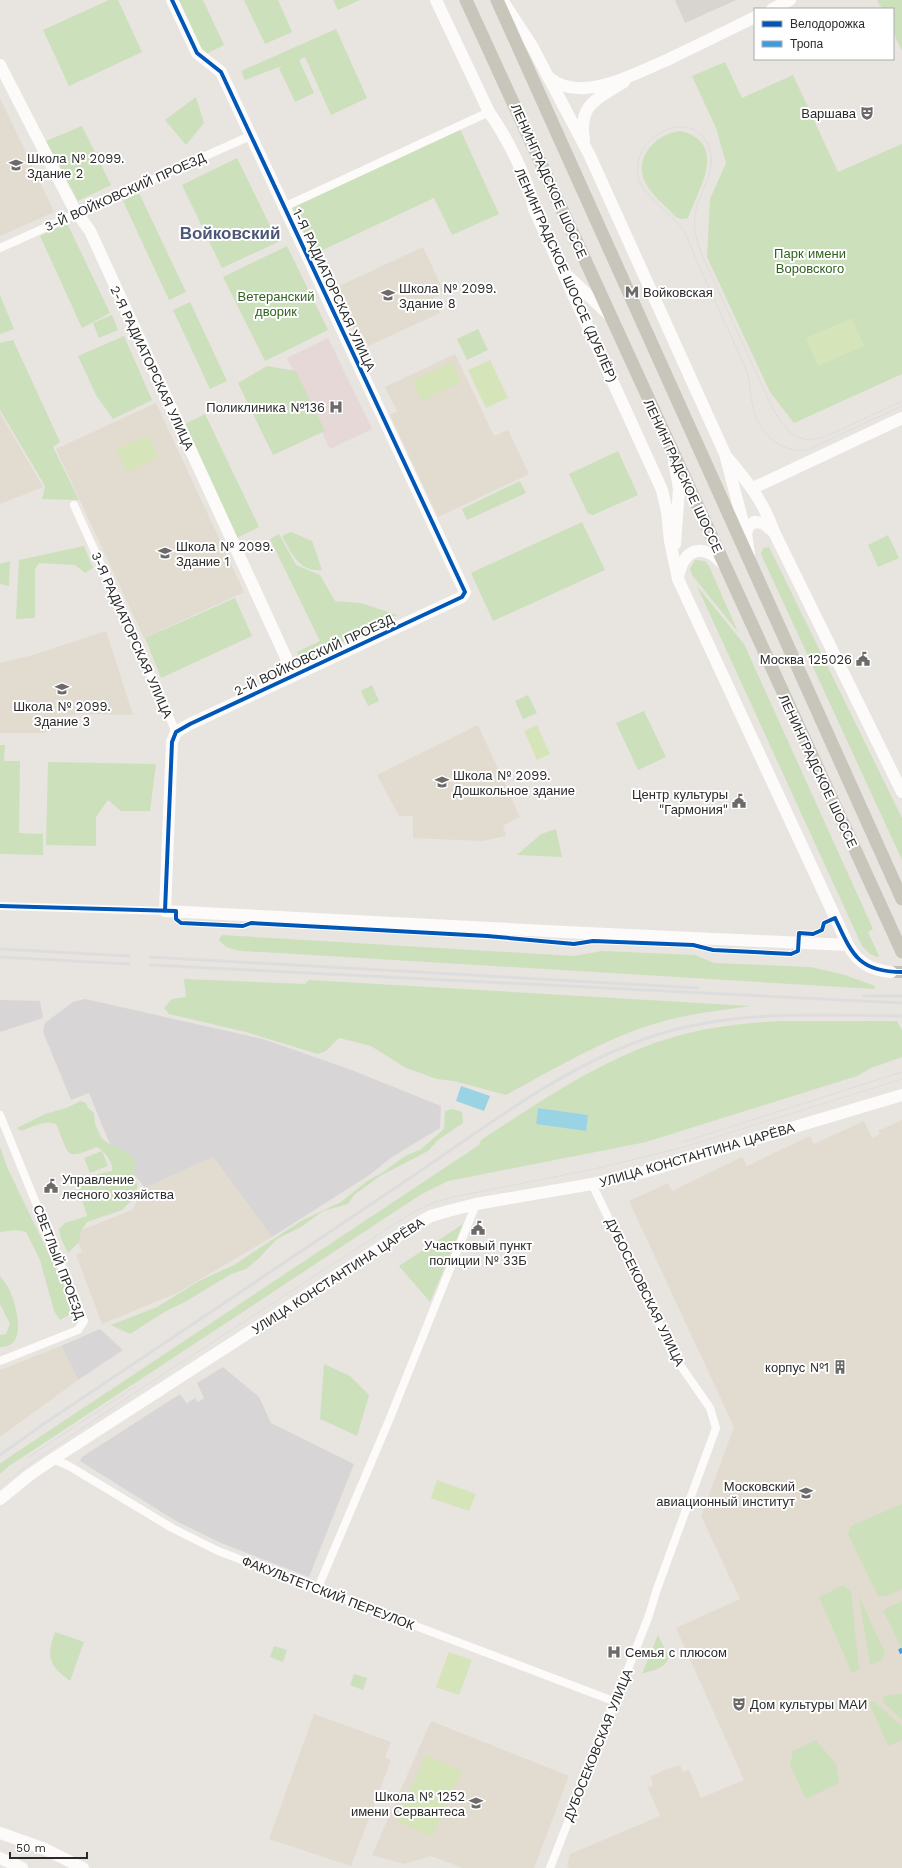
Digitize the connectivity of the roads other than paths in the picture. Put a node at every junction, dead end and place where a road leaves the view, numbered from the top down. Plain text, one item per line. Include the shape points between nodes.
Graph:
1 (172, 0) edge
2 (436, 0) edge
3 (466, 0) edge
4 (497, 0) edge
5 (502, 0) edge
6 (790, 0) edge
7 (774, 8) edge
8 (754, 17) edge
9 (0, 65) edge
10 (638, 73) junction
11 (547, 76) junction
12 (489, 112) junction
13 (250, 136) junction
14 (590, 156) junction
15 (284, 207) junction
16 (76, 213) junction
17 (0, 248) edge
18 (562, 269) junction
19 (610, 316) junction
20 (902, 418) edge
21 (725, 454) junction
22 (673, 456) junction
23 (753, 488) junction
24 (74, 505) dead end
25 (774, 532) junction
26 (746, 534) junction
27 (673, 557) junction
28 (750, 559) junction
29 (723, 564) junction
30 (678, 578) junction
31 (462, 597) joint
32 (294, 675) junction
33 (176, 732) junction
34 (901, 789) edge
35 (902, 899) edge
36 (0, 906) edge
37 (165, 911) junction
38 (848, 945) junction
39 (902, 952) edge
40 (891, 972) tunnel mouth
41 (902, 1095) edge
42 (0, 1115) edge
43 (592, 1184) junction
44 (476, 1204) junction
45 (0, 1362) edge
46 (53, 1460) junction
47 (0, 1499) edge
48 (317, 1590) junction
49 (616, 1702) junction
50 (0, 1832) edge
51 (0, 1858) edge
52 (22, 1868) edge
53 (83, 1868) edge
54 (550, 1868) edge

1 - 13 street, 1-Я РАДИАТОРСКАЯ УЛИЦА via 197,53 221,72
2 - 12 street, ЛЕНИНГРАДСКОЕ ШОССЕ (ДУБЛЁР)
3 - 19 main road, ЛЕНИНГРАДСКОЕ ШОССЕ
4 - 28 main road, ЛЕНИНГРАДСКОЕ ШОССЕ
5 - 11 street via 532,46
6 - 7 street
8 - 10 street
9 - 16 street, 2-Я РАДИАТОРСКАЯ УЛИЦА
10 - 11 street via 586,88 558,84
10 - 14 street via 596,100 584,114 583,132
11 - 14 street
12 - 15 street
12 - 18 street, ЛЕНИНГРАДСКОЕ ШОССЕ (ДУБЛЁР) via 499,125 532,194 534,209
13 - 15 street, 1-Я РАДИАТОРСКАЯ УЛИЦА
13 - 16 street, 3-Й ВОЙКОВСКИЙ ПРОЕЗД
14 - 21 street
15 - 31 street, 1-Я РАДИАТОРСКАЯ УЛИЦА via 465,592
16 - 17 street, 3-Й ВОЙКОВСКИЙ ПРОЕЗД
16 - 32 street, 2-Я РАДИАТОРСКАЯ УЛИЦА via 90,231
18 - 19 street
18 - 27 street, ЛЕНИНГРАДСКОЕ ШОССЕ (ДУБЛЁР) via 662,490
19 - 22 main road, ЛЕНИНГРАДСКОЕ ШОССЕ
20 - 23 street
21 - 23 street
21 - 26 street
22 - 27 street via 679,489
22 - 29 main road, ЛЕНИНГРАДСКОЕ ШОССЕ
23 - 25 street
24 - 33 street, 3-Я РАДИАТОРСКАЯ УЛИЦА
25 - 26 street via 763,523 754,522 748,527
25 - 34 street
26 - 28 street
27 - 30 street
28 - 35 main road, ЛЕНИНГРАДСКОЕ ШОССЕ
29 - 30 street via 708,551 695,551 684,559
29 - 39 main road, ЛЕНИНГРАДСКОЕ ШОССЕ
30 - 38 street
31 - 32 street, 2-Й ВОЙКОВСКИЙ ПРОЕЗД
32 - 33 street, 2-Й ВОЙКОВСКИЙ ПРОЕЗД
33 - 37 street, 3-Я РАДИАТОРСКАЯ УЛИЦА via 172,742
36 - 37 street
37 - 38 street
38 - 40 street via 855,956 868,966
41 - 43 street, УЛИЦА КОНСТАНТИНА ЦАРЁВА via 644,1172
42 - 45 street, СВЕТЛЫЙ ПРОЕЗД via 84,1321 78,1330
43 - 44 street, УЛИЦА КОНСТАНТИНА ЦАРЁВА
43 - 49 street, ДУБОСЕКОВСКАЯ УЛИЦА via 676,1359 710,1408 716,1428
44 - 46 street, УЛИЦА КОНСТАНТИНА ЦАРЁВА via 448,1210 415,1225
44 - 48 street
46 - 47 street, УЛИЦА КОНСТАНТИНА ЦАРЁВА
46 - 48 street, ФАКУЛЬТЕТСКИЙ ПЕРЕУЛОК via 69,1466 172,1528 204,1544
48 - 49 street, ФАКУЛЬТЕТСКИЙ ПЕРЕУЛОК
49 - 54 street, ДУБОСЕКОВСКАЯ УЛИЦА
50 - 53 street
51 - 52 street

